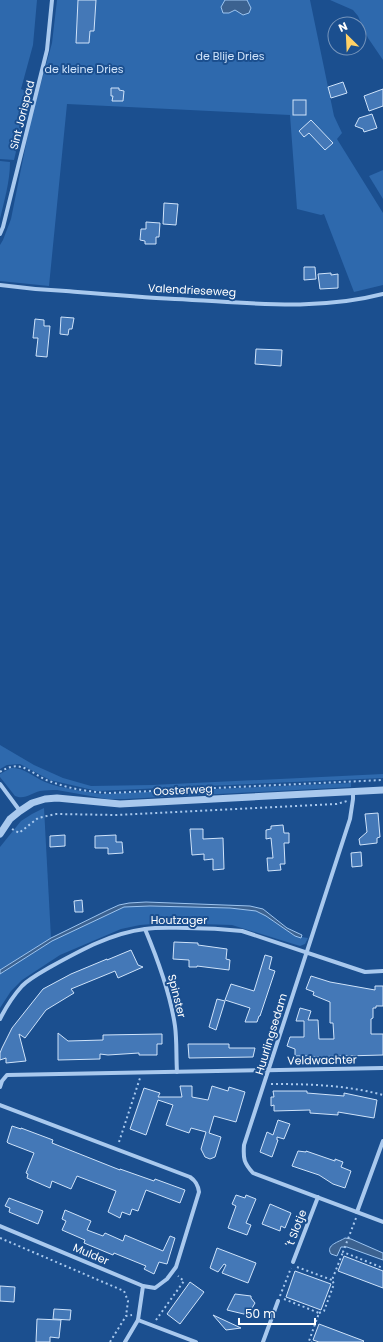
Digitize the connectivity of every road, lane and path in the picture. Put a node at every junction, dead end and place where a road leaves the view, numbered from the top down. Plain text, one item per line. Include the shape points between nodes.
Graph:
1 (52, 0) edge
2 (0, 234) edge
3 (0, 285) edge
4 (383, 294) edge
5 (0, 772) edge
6 (383, 780) edge
7 (0, 784) edge
8 (383, 790) edge
9 (353, 796) junction
10 (20, 811) junction
11 (6, 825) junction
12 (0, 834) edge
13 (145, 928) junction
14 (305, 953) junction
15 (383, 971) edge
16 (0, 1019) edge
17 (383, 1068) edge
18 (269, 1070) junction
19 (142, 1072) junction
20 (177, 1072) junction
21 (264, 1084) junction
22 (0, 1087) edge
23 (383, 1095) edge
24 (0, 1105) edge
25 (383, 1142) edge
26 (116, 1149) junction
27 (318, 1197) junction
28 (357, 1212) junction
29 (383, 1222) edge
30 (0, 1226) edge
31 (0, 1238) edge
32 (344, 1251) junction
33 (293, 1262) dead end
34 (383, 1268) edge
35 (173, 1272) junction
36 (332, 1280) junction
37 (143, 1286) junction
38 (279, 1299) junction
39 (139, 1314) junction
40 (319, 1314) junction
41 (126, 1316) junction
42 (138, 1320) junction
43 (152, 1326) junction
44 (110, 1342) edge
45 (125, 1342) edge
46 (196, 1342) edge
47 (263, 1342) edge
48 (311, 1342) edge

1 - 2 street, Sint Jorispad via 47,50
3 - 4 street, Valendrieseweg via 111,295 314,305 349,302
5 - 6 path, Oosterweg via 13,766 22,767 52,783 92,792 110,793
7 - 10 street
8 - 9 street, Oosterweg
9 - 10 street, Oosterweg via 120,804 57,798 32,803
9 - 11 path, Oosterweg via 337,804 117,815 52,815 38,818 19,833
9 - 14 street, Huurlingsedam via 350,819
10 - 11 street, Oosterweg
11 - 12 street, Oosterweg
13 - 14 street, Houtzager via 242,931
13 - 16 street, Houtzager via 128,931 71,955 41,972 22,986 6,1006
13 - 20 street, Spinster via 166,985 173,1019
14 - 15 street, Houtzager via 366,972
14 - 18 street, Huurlingsedam
17 - 18 street, Veldwachter
18 - 20 street, Veldwachter
18 - 21 street, Huurlingsedam
19 - 20 street, Veldwachter
19 - 22 street, Veldwachter via 7,1075
19 - 26 path
21 - 23 path via 342,1087
21 - 27 street, Huurlingsedam via 244,1145 243,1156 246,1166 253,1173
24 - 26 street
25 - 28 street
26 - 35 street via 190,1177 198,1186 199,1192
27 - 28 street, Huurlingsedam
27 - 33 street, 't Slotje
28 - 29 street, Huurlingsedam
28 - 32 path
30 - 37 street, Mulder
31 - 41 path via 124,1292 128,1301
32 - 34 path
32 - 36 path
35 - 37 street via 155,1288
35 - 43 path via 184,1281
36 - 38 path via 292,1265
36 - 40 path via 334,1284 324,1311
37 - 39 street
38 - 40 path
38 - 47 street
39 - 41 path
39 - 42 street
40 - 48 path via 309,1341
41 - 44 path
42 - 43 street
42 - 45 street
43 - 46 street

